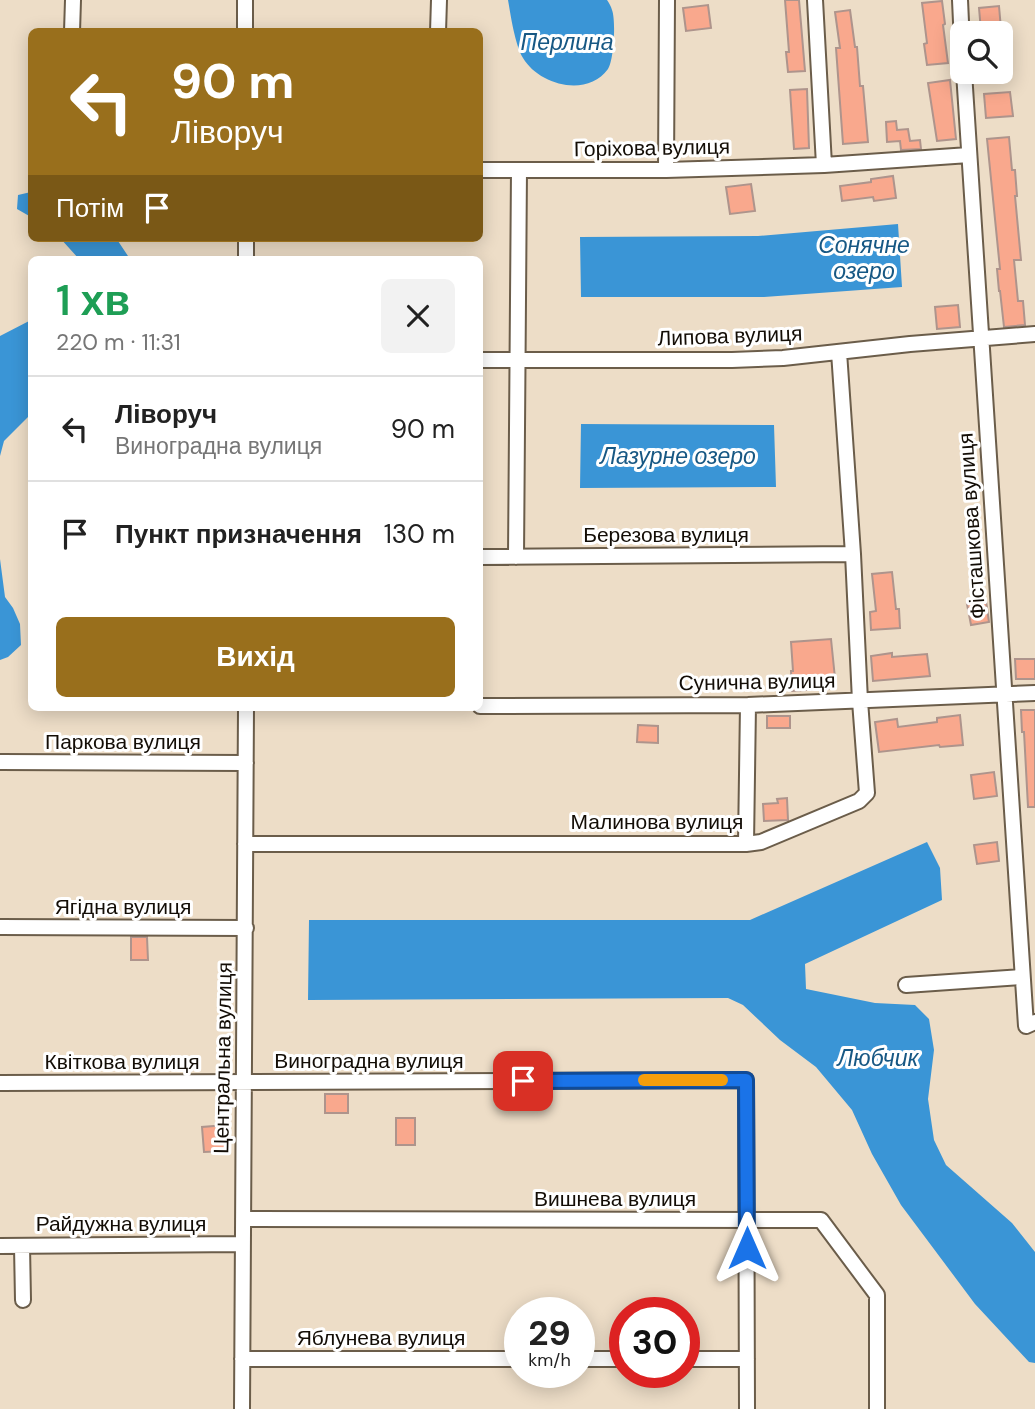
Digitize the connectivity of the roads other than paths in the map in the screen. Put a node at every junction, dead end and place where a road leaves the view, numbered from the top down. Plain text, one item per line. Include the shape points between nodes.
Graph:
1 (73, 0) edge
2 (245, 0) edge
3 (439, 0) edge
4 (667, 0) edge
5 (815, 0) edge
6 (960, 0) edge
7 (961, 21) edge
8 (72, 28) edge
9 (245, 28) edge
10 (438, 28) edge
11 (965, 84) edge
12 (969, 155) junction
13 (824, 165) junction
14 (483, 170) edge
15 (519, 170) junction
16 (666, 170) junction
17 (1035, 334) edge
18 (981, 339) junction
19 (839, 352) junction
20 (483, 360) edge
21 (519, 360) junction
22 (853, 554) junction
23 (483, 557) edge
24 (516, 557) junction
25 (1035, 693) edge
26 (1004, 695) junction
27 (860, 701) junction
28 (748, 705) junction
29 (483, 706) edge
30 (246, 711) edge
31 (0, 762) edge
32 (246, 763) junction
33 (245, 844) junction
34 (746, 844) junction
35 (0, 927) edge
36 (246, 928) junction
37 (1022, 977) junction
38 (906, 985) dead end
39 (1035, 1022) edge
40 (0, 1083) edge
41 (244, 1083) junction
42 (243, 1219) junction
43 (747, 1220) junction
44 (243, 1244) junction
45 (0, 1246) edge
46 (22, 1246) junction
47 (23, 1300) dead end
48 (242, 1359) junction
49 (504, 1359) edge
50 (700, 1359) edge
51 (747, 1359) junction
52 (242, 1409) edge
53 (747, 1409) edge
54 (877, 1409) edge

1 - 8 street
2 - 9 street
3 - 10 street
4 - 16 street
5 - 13 street
6 - 7 street
11 - 12 street, Фісташкова вулиця
12 - 13 street, Горіхова вулиця
12 - 18 street, Фісташкова вулиця
13 - 16 street, Горіхова вулиця
14 - 15 street, Горіхова вулиця
15 - 16 street, Горіхова вулиця
15 - 21 street
17 - 18 street, Липова вулиця
18 - 19 street, Липова вулиця
18 - 26 street, Фісташкова вулиця
19 - 21 street, Липова вулиця via 732,360
19 - 22 street, Малинова вулиця
20 - 21 street, Липова вулиця
21 - 24 street
22 - 24 street, Березова вулиця
22 - 27 street, Малинова вулиця
23 - 24 street, Березова вулиця
25 - 26 street, Сунична вулиця
26 - 27 street, Сунична вулиця
26 - 37 street, Фісташкова вулиця
27 - 28 street, Сунична вулиця
27 - 34 street, Малинова вулиця via 867,793 859,801
28 - 29 street, Сунична вулиця
28 - 34 street
30 - 32 street, Центральна вулиця
31 - 32 street, Паркова вулиця
32 - 33 street, Центральна вулиця
33 - 34 street, Малинова вулиця
33 - 36 street, Центральна вулиця
35 - 36 street, Ягідна вулиця
36 - 41 street, Центральна вулиця
37 - 38 street
37 - 39 street, Фісташкова вулиця via 1026,1027
40 - 41 street, Квіткова вулиця
41 - 42 street, Центральна вулиця
41 - 43 street, Виноградна вулиця via 746,1080
42 - 43 street, Вишнева вулиця
42 - 44 street, Центральна вулиця
43 - 51 street
43 - 54 street, Вишнева вулиця via 821,1220 877,1295
44 - 46 street, Райдужна вулиця
44 - 48 street, Центральна вулиця
45 - 46 street, Райдужна вулиця
46 - 47 street
48 - 49 street, Яблунева вулиця
48 - 52 street, Центральна вулиця
50 - 51 street
51 - 53 street

